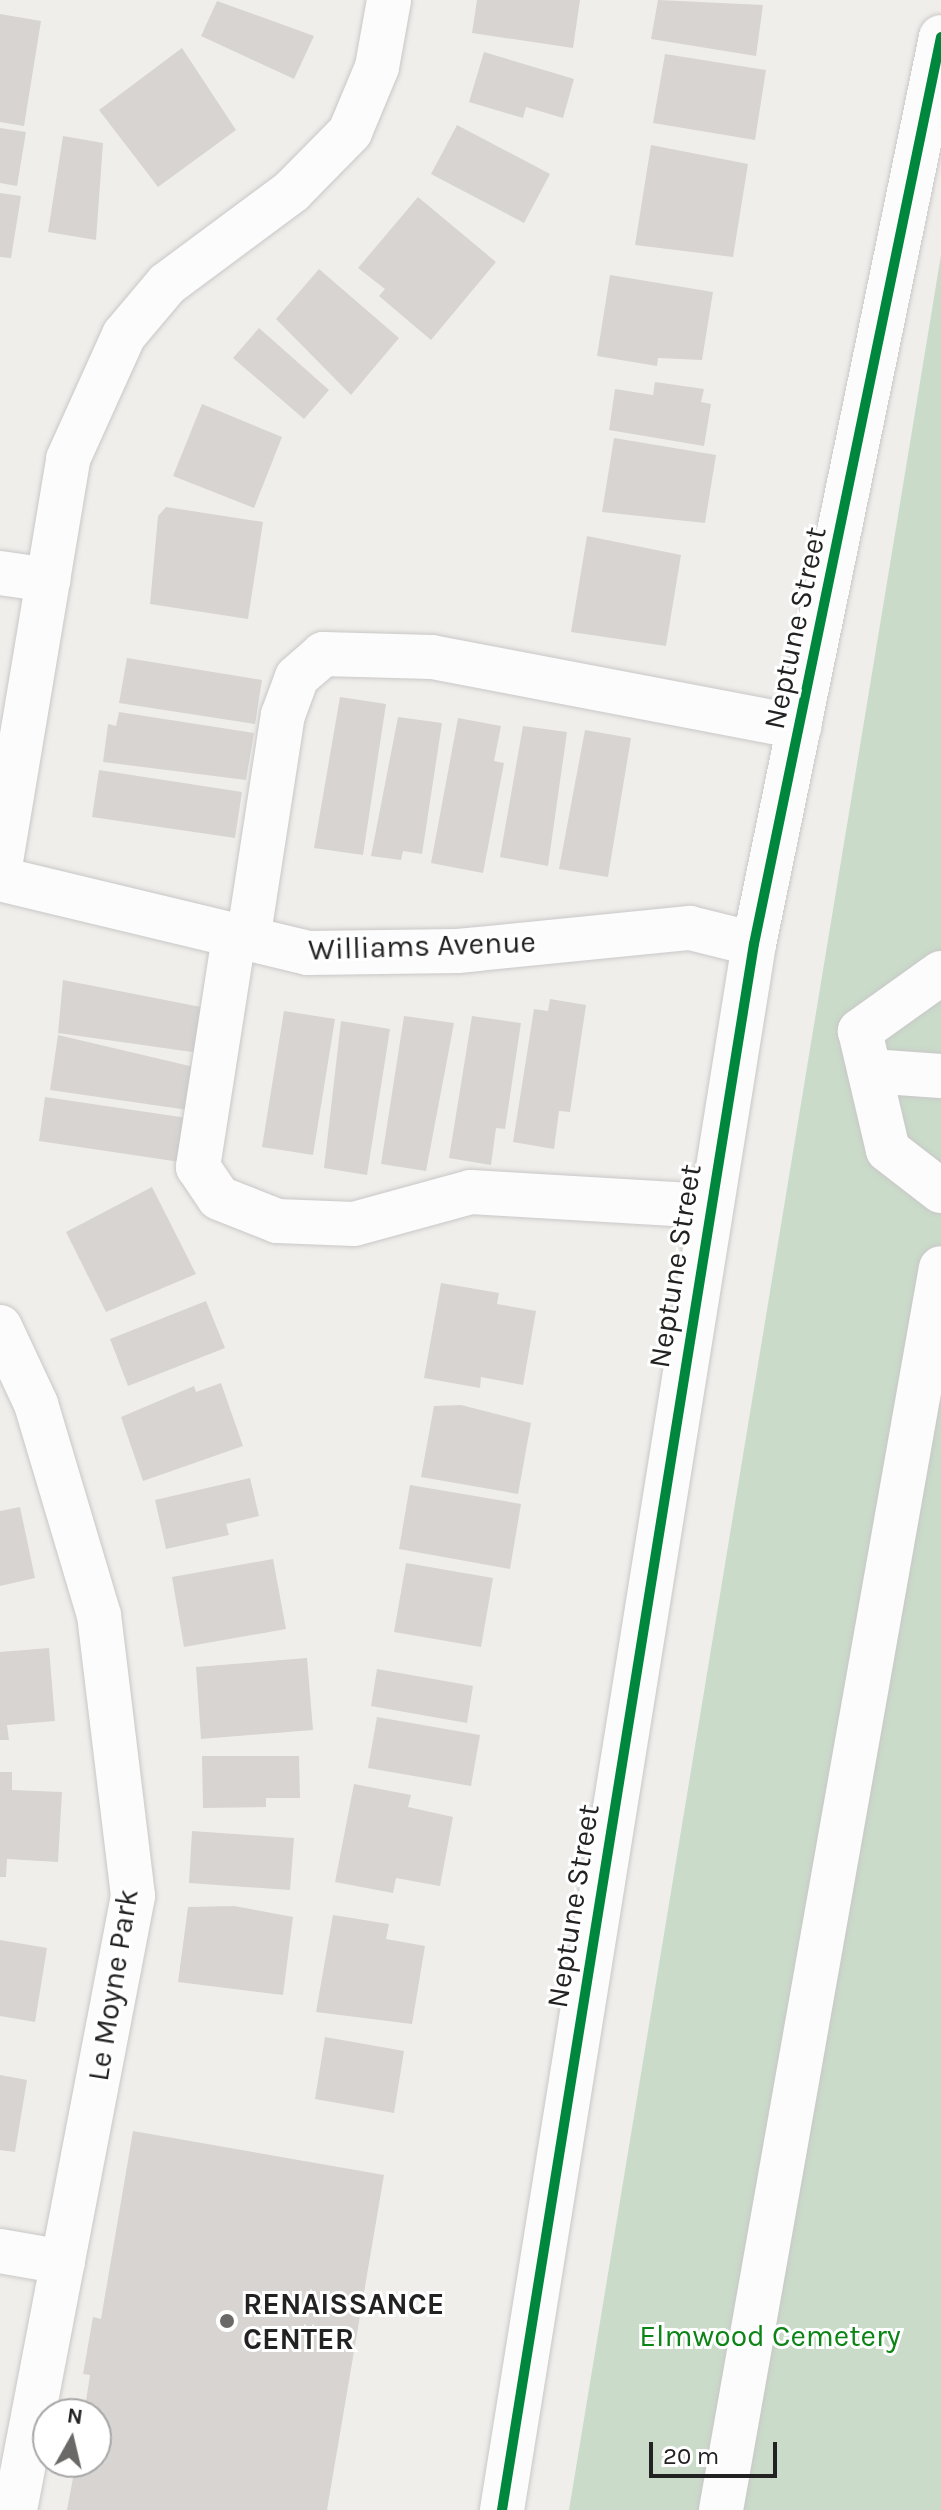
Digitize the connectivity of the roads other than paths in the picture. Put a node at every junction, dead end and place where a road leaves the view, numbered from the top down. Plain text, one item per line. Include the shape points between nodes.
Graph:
1 (389, 0) edge
2 (941, 37) edge
3 (0, 573) edge
4 (48, 580) junction
5 (799, 727) junction
6 (0, 867) edge
7 (0, 879) edge
8 (241, 939) junction
9 (754, 944) junction
10 (941, 973) edge
11 (870, 1071) junction
12 (941, 1076) edge
13 (941, 1191) edge
14 (708, 1206) junction
15 (941, 1268) edge
16 (0, 1327) edge
17 (0, 2251) edge
18 (63, 2262) junction
19 (15, 2510) edge
20 (502, 2510) edge
21 (721, 2510) edge

1 - 4 street via 377,67 350,132 292,191 167,284 124,335 68,459
2 - 5 street, Neptune Street
3 - 4 street
4 - 6 street
5 - 8 street via 432,657 323,654 297,677 283,715
5 - 9 street, Neptune Street
7 - 8 street, Williams Avenue
8 - 9 street, Williams Avenue via 308,953 458,951 690,928
8 - 14 street via 198,1167 219,1198 277,1221 354,1224 471,1192
9 - 14 street, Neptune Street
10 - 11 street via 860,1031
11 - 12 street
11 - 13 street via 888,1150
14 - 20 street, Neptune Street
15 - 21 street
16 - 18 street, Le Moyne Park via 36,1404 99,1615 133,1896
17 - 18 street
18 - 19 street, Le Moyne Park

